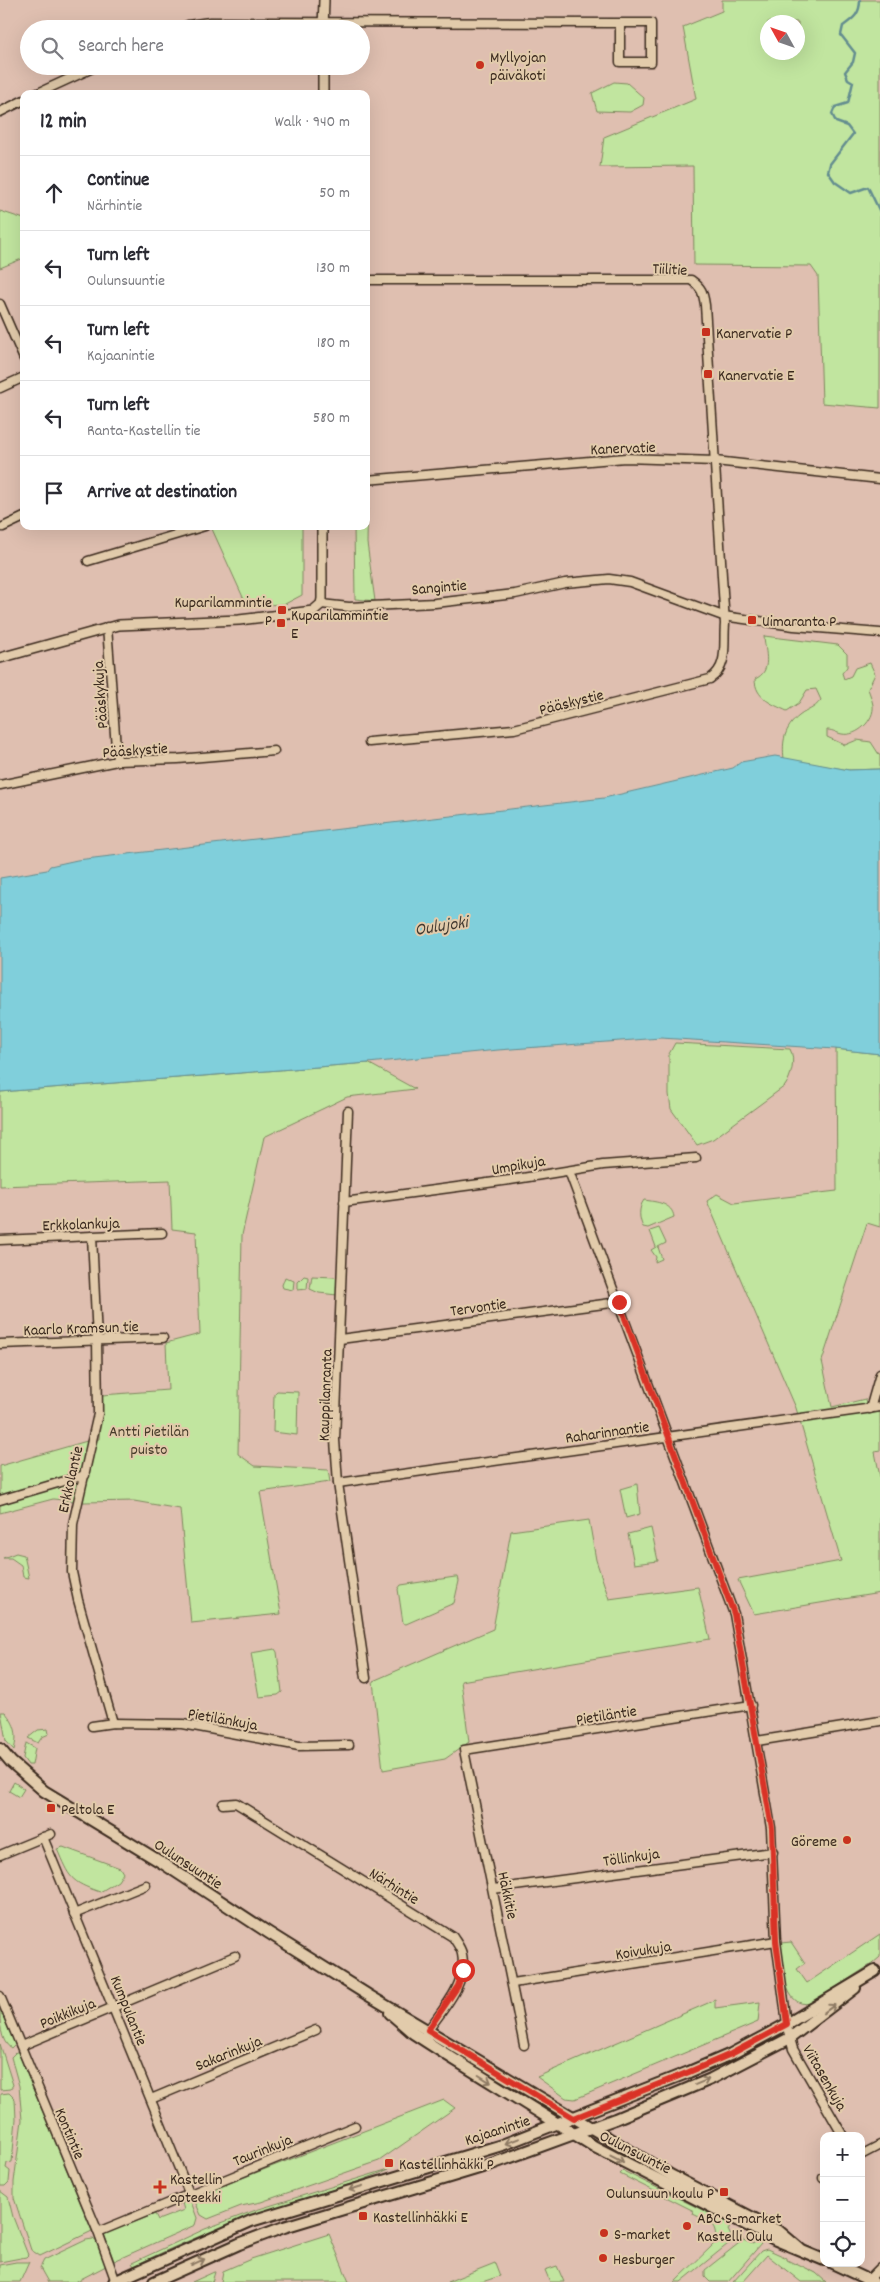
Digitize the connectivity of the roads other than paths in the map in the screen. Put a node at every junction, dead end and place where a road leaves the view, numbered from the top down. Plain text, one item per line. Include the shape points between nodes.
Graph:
1 (324, 0) edge
2 (323, 20) edge
3 (620, 23) junction
4 (370, 26) edge
5 (77, 75) edge
6 (323, 75) edge
7 (45, 90) edge
8 (323, 90) edge
9 (20, 104) edge
10 (0, 112) edge
11 (370, 280) edge
12 (0, 304) edge
13 (20, 350) edge
14 (20, 380) edge
15 (0, 388) edge
16 (715, 461) junction
17 (880, 479) edge
18 (370, 480) edge
19 (20, 519) edge
20 (2, 527) dead end
21 (192, 530) edge
22 (322, 530) edge
23 (88, 561) dead end
24 (321, 604) junction
25 (723, 616) junction
26 (107, 627) junction
27 (880, 634) edge
28 (0, 658) edge
29 (369, 742) dead end
30 (274, 751) dead end
31 (117, 761) junction
32 (0, 785) edge
33 (348, 1111) dead end
34 (696, 1158) dead end
35 (569, 1171) junction
36 (344, 1202) junction
37 (162, 1233) dead end
38 (92, 1236) junction
39 (0, 1240) edge
40 (619, 1302) junction
41 (163, 1338) dead end
42 (97, 1339) junction
43 (340, 1339) junction
44 (0, 1344) edge
45 (880, 1374) edge
46 (880, 1407) edge
47 (870, 1409) junction
48 (669, 1436) junction
49 (85, 1475) junction
50 (338, 1484) junction
51 (0, 1500) edge
52 (366, 1678) dead end
53 (751, 1705) junction
54 (880, 1721) edge
55 (113, 1723) junction
56 (92, 1726) dead end
57 (757, 1741) junction
58 (349, 1745) dead end
59 (0, 1749) edge
60 (464, 1750) joint
61 (222, 1804) dead end
62 (773, 1852) junction
63 (0, 1855) edge
64 (146, 1885) dead end
65 (494, 1889) junction
66 (74, 1914) junction
67 (776, 1941) junction
68 (234, 1956) dead end
69 (877, 1969) edge
70 (513, 1983) junction
71 (368, 1995) junction
72 (0, 1996) edge
73 (114, 2007) junction
74 (316, 2030) dead end
75 (428, 2030) junction
76 (788, 2031) junction
77 (422, 2039) junction
78 (524, 2045) dead end
79 (20, 2046) junction
80 (151, 2098) junction
81 (574, 2118) junction
82 (557, 2124) junction
83 (354, 2126) dead end
84 (593, 2128) junction
85 (841, 2132) edge
86 (574, 2134) junction
87 (880, 2145) edge
88 (865, 2153) edge
89 (189, 2193) junction
90 (98, 2232) junction
91 (800, 2249) junction
92 (820, 2258) edge
93 (840, 2267) edge
94 (880, 2268) edge
95 (870, 2281) edge
96 (116, 2282) edge
97 (154, 2282) edge

1 - 2 street
3 - 3 street via 652,23 651,62 620,62
3 - 4 street
5 - 7 street
6 - 8 street
9 - 10 street
11 - 16 street, Tiilitie via 691,280 703,290
12 - 13 street
14 - 15 street
16 - 17 street, Kanervatie
16 - 18 street, Kanervatie via 625,458
16 - 25 street, Tiilitie
19 - 20 street
21 - 23 street
22 - 24 street
24 - 25 street, Sangintie via 349,607 435,603 609,578 630,582
24 - 26 street via 302,614
25 - 27 street, Sangintie
25 - 29 street, Pääskystie via 723,666 710,679 514,729
26 - 28 street
26 - 31 street, Pääskykuja
30 - 31 street, Pääskystie
31 - 32 street, Pääskystie
33 - 36 street, Kauppilanranta
34 - 35 street, Umpikuja via 603,1165
35 - 36 street, Umpikuja
35 - 40 street, Viitasenkuja
36 - 43 street, Kauppilanranta
37 - 38 street, Erkkolankuja
38 - 39 street, Erkkolankuja
38 - 42 street, Erkkolantie
40 - 43 street, Tervontie
40 - 48 street, Viitasenkuja
41 - 42 street, Kaarlo Kramsun tie
42 - 44 street, Kaarlo Kramsun tie
42 - 49 street, Erkkolantie via 98,1414
43 - 50 street, Kauppilanranta via 336,1438
45 - 47 street
46 - 47 street, Raharinnantie
47 - 48 street, Raharinnantie
48 - 50 street, Raharinnantie
48 - 53 street, Viitasenkuja via 734,1614
49 - 51 street
49 - 55 street, Erkkolantie via 73,1524 72,1572
50 - 52 street, Kauppilanranta
53 - 57 street, Viitasenkuja
53 - 60 street, Pietiläntie
54 - 57 street
55 - 56 street, Pietilänkuja
55 - 58 street, Pietilänkuja via 183,1724 300,1746
57 - 62 street, Viitasenkuja
59 - 71 main road, Oulunsuuntie via 44,1791
60 - 65 street, Häkkitie
61 - 75 street, Närhintie via 236,1802 452,1937 462,1952 463,1970 458,1986
62 - 65 street, Töllinkuja
62 - 67 street, Viitasenkuja
63 - 66 street, Kumpulantie via 47,1836
64 - 66 street
65 - 70 street, Häkkitie
66 - 73 street, Kumpulantie
67 - 70 street, Koivukuja
67 - 76 street, Viitasenkuja
68 - 73 street, Poikkikuja
69 - 76 main road, Kajaanintie
70 - 78 street, Häkkitie
71 - 75 main road, Oulunsuuntie
71 - 77 main road, Oulunsuuntie
72 - 79 street, Kontintie
73 - 79 street, Poikkikuja
73 - 80 street, Kumpulantie
74 - 80 street, Sakarinkuja
75 - 77 street, Närhintie
75 - 81 main road, Oulunsuuntie
76 - 81 main road, Kajaanintie
84 -> 76 main road, Kajaanintie via 710,2078
76 - 85 street, Viitasenkuja via 792,2049
77 -> 82 main road, Oulunsuuntie
79 - 90 street, Kontintie
80 - 89 street, Kumpulantie
81 - 82 main road, Kajaanintie
81 - 84 main road, Oulunsuuntie
82 - 86 main road, Oulunsuuntie
82 -> 96 main road, Kajaanintie via 502,2145 251,2221
83 - 89 street, Taurinkuja
84 - 86 main road, Kajaanintie
84 - 91 main road, Oulunsuuntie via 702,2193 780,2232
86 -> 91 main road, Oulunsuuntie via 776,2240
97 -> 86 main road, Kajaanintie via 284,2227 489,2165
87 - 88 street
89 - 90 street, Taurinkuja
90 - 96 street, Kontintie
91 - 92 main road, Oulunsuuntie
93 - 95 main road
94 - 95 street

